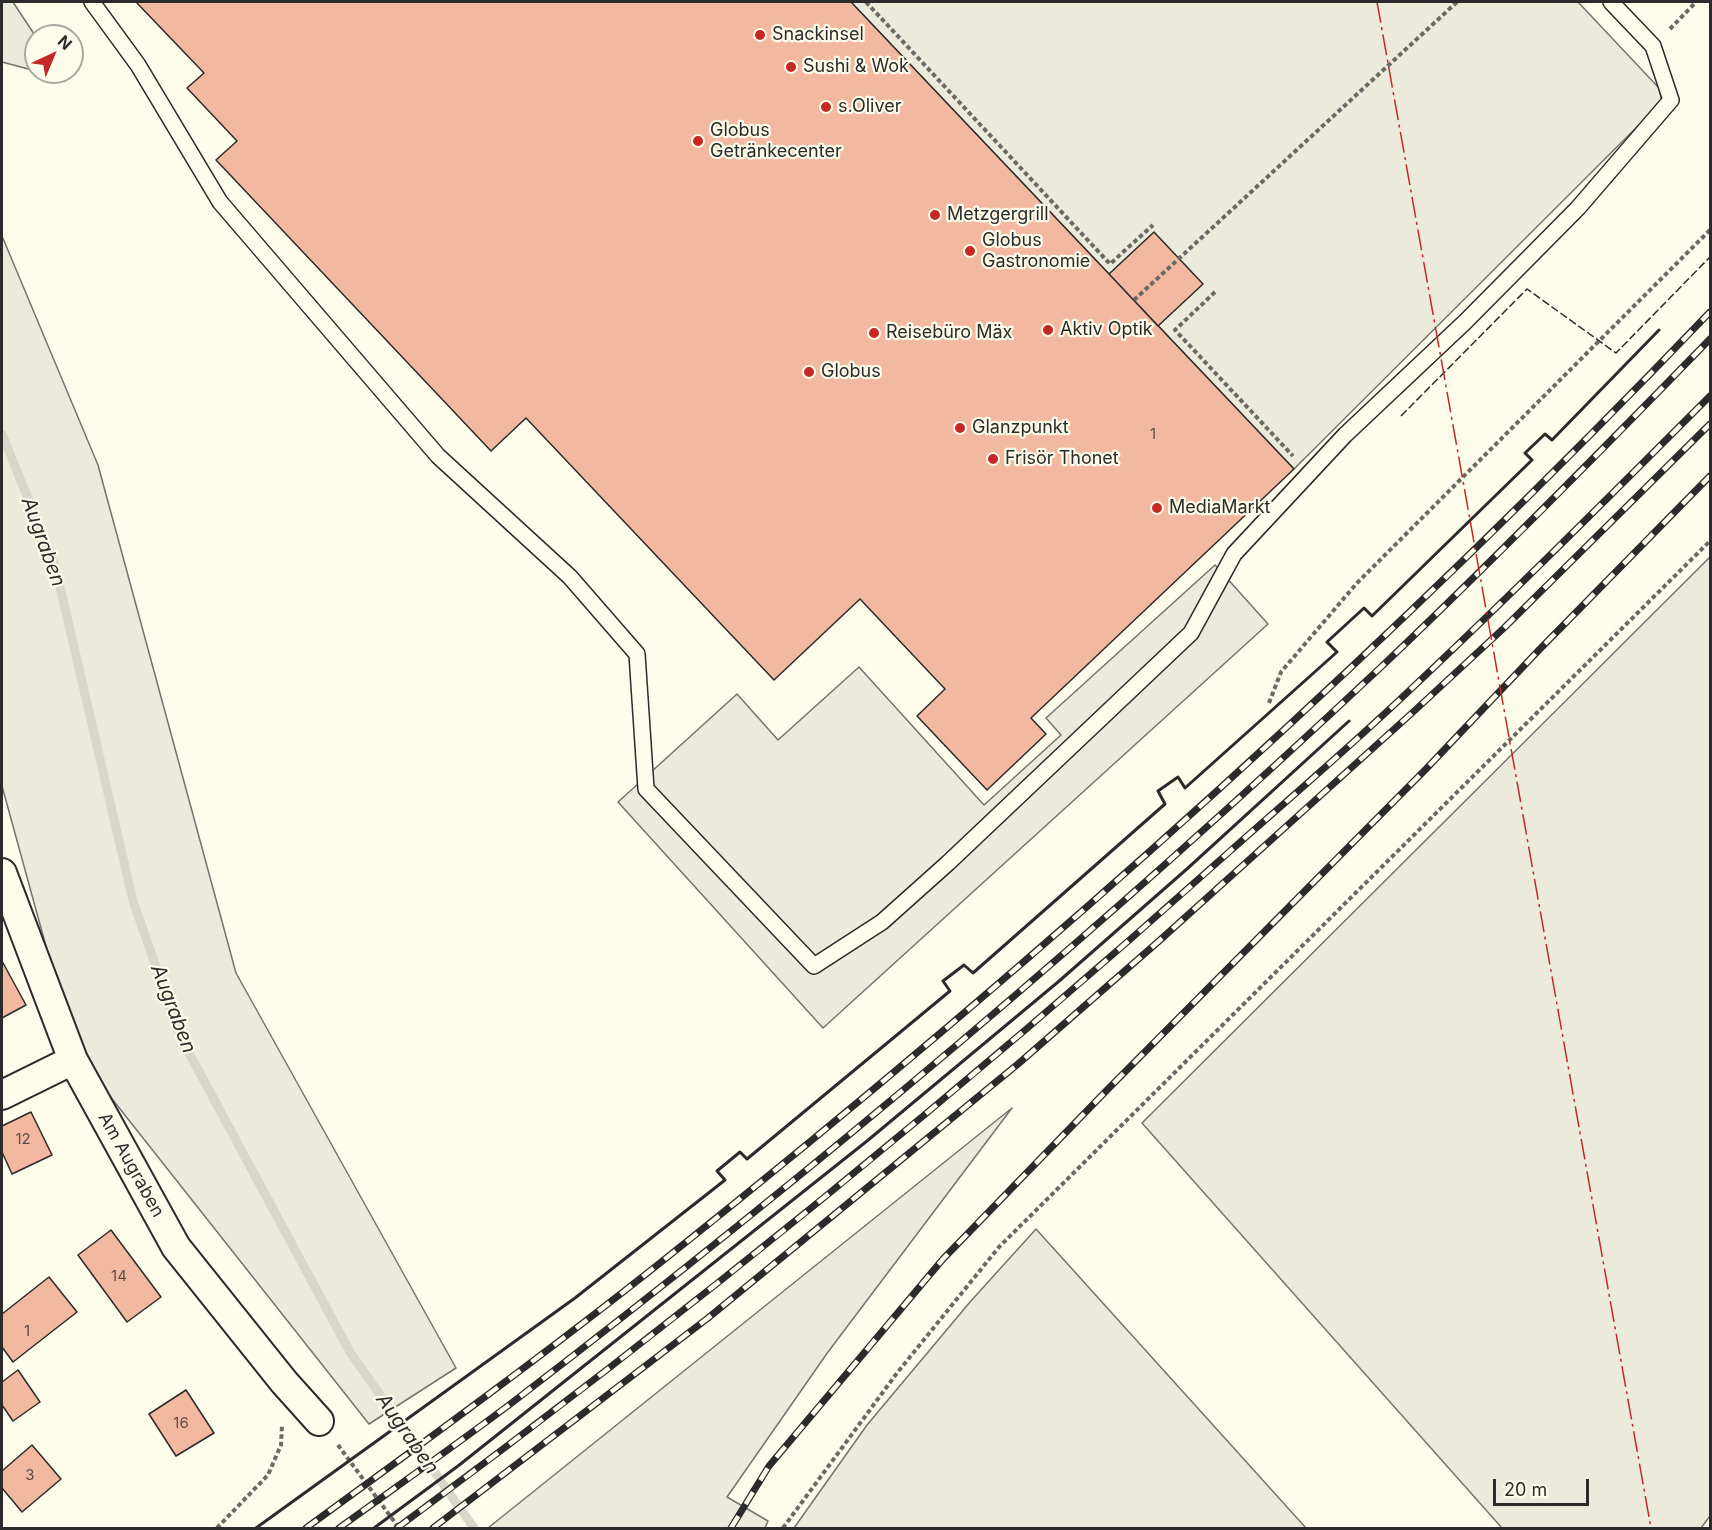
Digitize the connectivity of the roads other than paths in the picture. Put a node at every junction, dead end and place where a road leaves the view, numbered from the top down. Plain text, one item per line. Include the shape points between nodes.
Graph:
1 (92, 2) edge
2 (1611, 2) edge
3 (2, 873) edge
4 (73, 1060) junction
5 (2, 1095) edge
6 (319, 1421) road end

1 - 2 lane via 138,65 220,202 438,456 570,577 637,654 646,789 814,966 882,922 1191,633 1234,554 1345,435 1562,225 1671,100 1653,46
3 - 4 street, Am Augraben
4 - 5 street
4 - 6 street, Am Augraben via 176,1247

